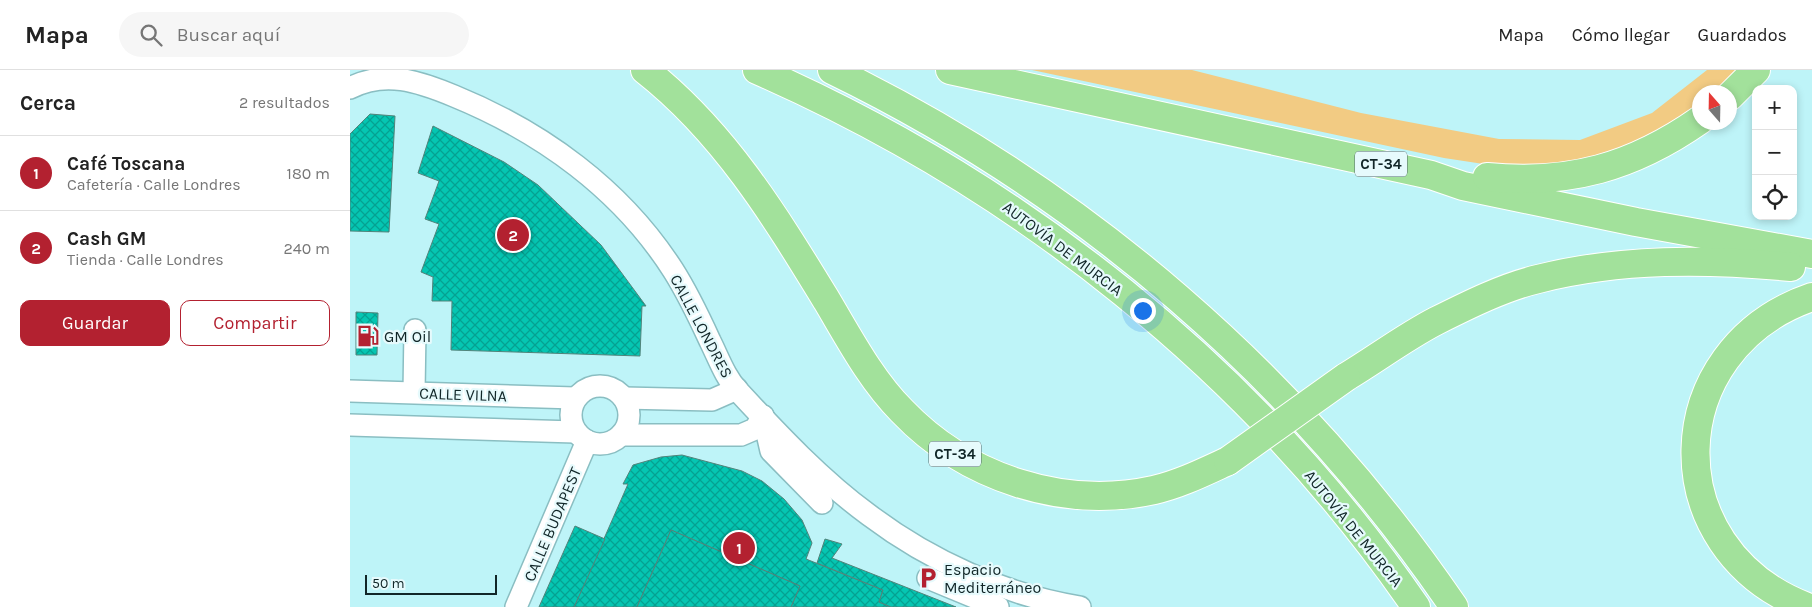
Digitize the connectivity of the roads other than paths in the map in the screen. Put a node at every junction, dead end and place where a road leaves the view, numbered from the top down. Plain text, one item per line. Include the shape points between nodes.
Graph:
1 (645, 70) edge
2 (757, 70) edge
3 (832, 70) edge
4 (950, 70) edge
5 (1756, 70) edge
6 (350, 88) edge
7 (1737, 89) edge
8 (1692, 125) edge
9 (1431, 175) junction
10 (1812, 254) edge
11 (1812, 269) edge
12 (1812, 297) edge
13 (415, 330) dead end
14 (737, 389) junction
15 (350, 391) edge
16 (414, 392) junction
17 (575, 398) junction
18 (624, 398) junction
19 (763, 416) junction
20 (350, 426) edge
21 (621, 435) junction
22 (581, 437) junction
23 (822, 503) dead end
24 (928, 578) dead end
25 (1064, 606) edge
26 (516, 607) edge
27 (998, 607) edge
28 (1416, 607) edge
29 (1454, 607) edge
30 (1807, 607) edge

1 - 11 highway, CT-34, bridge via 694,113 740,167 775,216 884,390 901,410 942,446 986,472 1010,481 1076,495 1155,490 1228,461 1346,377 1435,321 1537,279 1663,261 1738,262
2 - 28 highway, AUTOVÍA DE MURCIA via 914,147 1028,220 1109,280 1266,424 1335,502
3 - 29 highway, AUTOVÍA DE MURCIA via 929,120 1008,168 1108,239 1166,286 1260,372 1320,435 1407,541
4 - 9 highway, CT-34
5 - 7 highway
6 - 14 street, CALLE LONDRES via 366,79 400,78 479,106 556,149 622,206 650,238 674,271 727,377
8 - 9 highway via 1642,156 1602,170 1558,178 1514,180
9 - 10 highway, CT-34 via 1463,186 1597,214
12 - 30 highway via 1792,304 1763,321 1740,341 1721,365 1707,393 1698,422 1695,456 1697,486 1708,518 1724,546 1745,569 1768,587
13 - 16 street
14 - 18 street via 712,400
14 - 19 street, CALLE LONDRES
15 - 16 street, CALLE VILNA
16 - 17 street, CALLE VILNA
17 - 18 street via 582,391 600,386 609,387
17 - 22 street via 571,415
18 - 21 street via 629,417
19 - 21 street via 755,429 741,435
19 - 23 street via 770,451
19 - 25 street, CALLE LONDRES via 841,493 896,534 990,583
20 - 22 street
21 - 22 street via 609,443
22 - 26 street, CALLE BUDAPEST
24 - 27 street

